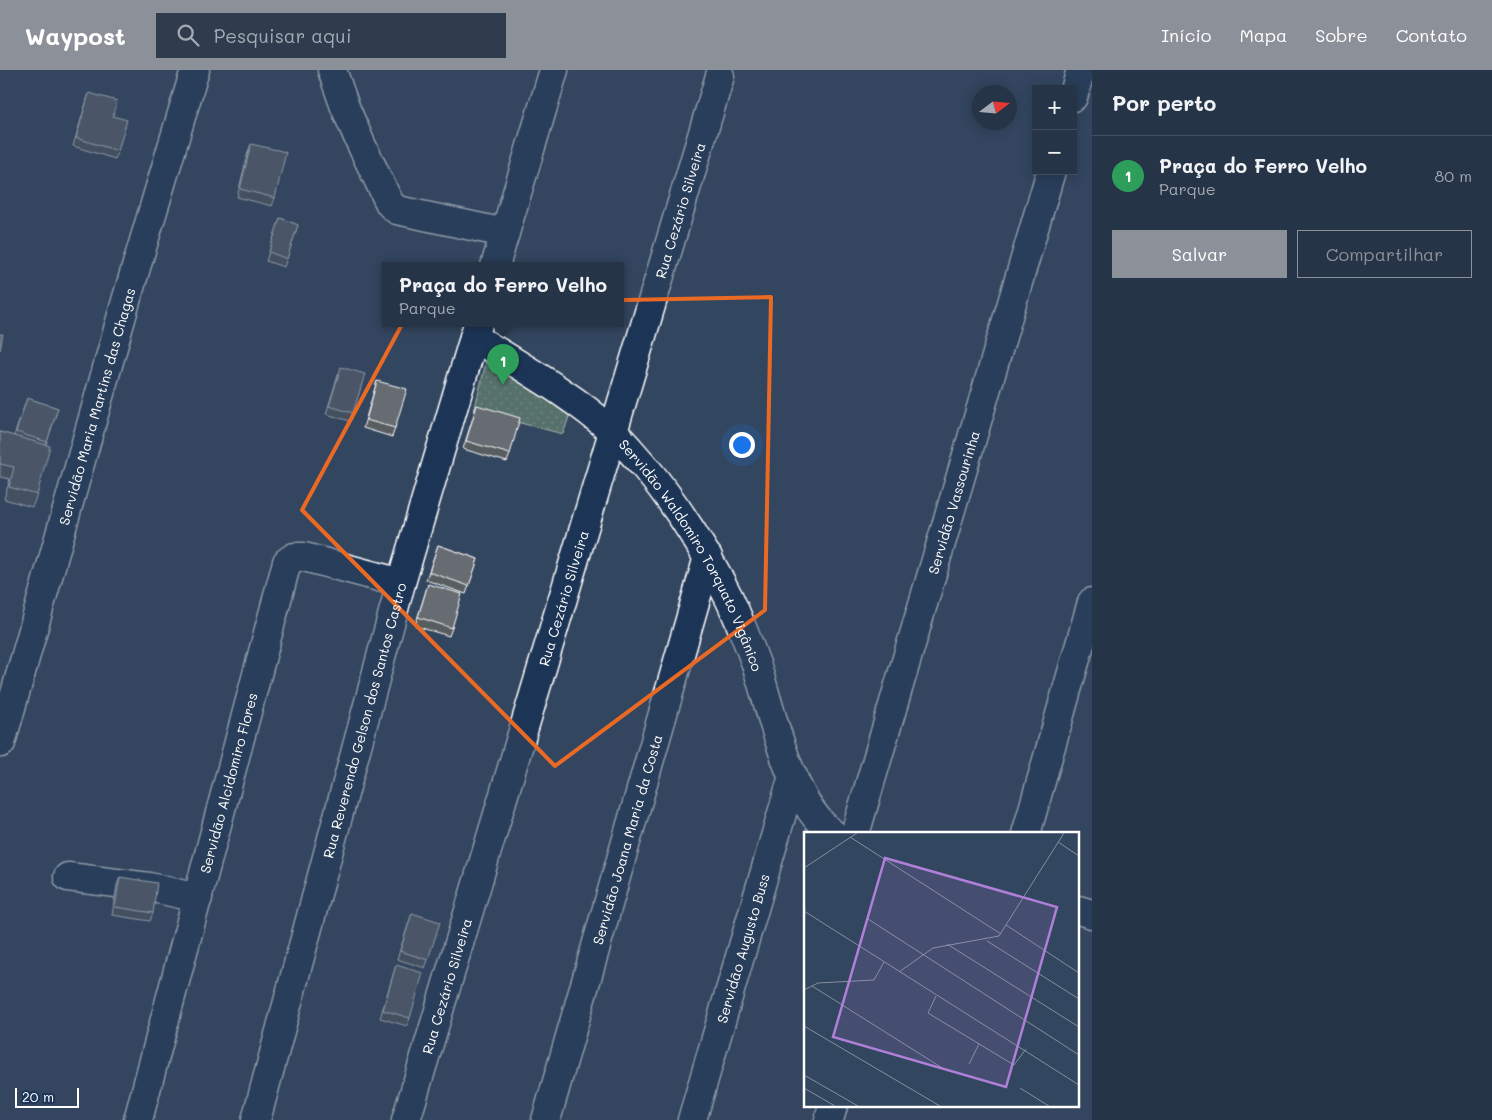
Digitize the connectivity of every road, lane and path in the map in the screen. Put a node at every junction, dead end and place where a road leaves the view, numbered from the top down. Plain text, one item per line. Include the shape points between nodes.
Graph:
1 (195, 70) edge
2 (554, 70) edge
3 (1081, 70) edge
4 (334, 72) edge
5 (720, 76) dead end
6 (1077, 85) edge
7 (1050, 175) edge
8 (505, 233) junction
9 (496, 262) edge
10 (476, 330) edge
11 (612, 431) junction
12 (708, 557) junction
13 (401, 583) junction
14 (1092, 602) edge
15 (1, 743) edge
16 (793, 776) junction
17 (831, 832) edge
18 (856, 832) edge
19 (1027, 832) edge
20 (68, 876) dead end
21 (198, 898) junction
22 (138, 1120) edge
23 (256, 1120) edge
24 (406, 1120) edge
25 (546, 1120) edge
26 (692, 1120) edge

1 - 15 street, Servidão Maria Martins das Chagas
2 - 8 street
3 - 6 street
4 - 8 street via 358,136 390,204 397,210
5 - 11 street, Rua Cezário Silveira
7 - 18 street, Servidão Vassourinha
8 - 9 street
10 - 11 street, Servidão Waldomiro Torquato Vigânico
10 - 13 street, Rua Reverendo Gelson dos Santos Castro
11 - 12 street, Servidão Waldomiro Torquato Vigânico via 661,487
11 - 24 street, Rua Cezário Silveira
12 - 16 street, Servidão Waldomiro Torquato Vigânico via 745,634
12 - 25 street, Servidão Joana Maria da Costa
13 - 21 street, Servidão Alcidomiro Flores via 304,557 294,557 288,562
13 - 23 street, Rua Reverendo Gelson dos Santos Castro
14 - 19 street
16 - 17 street, Servidão Waldomiro Torquato Vigânico via 814,816
16 - 26 street, Servidão Augusto Buss
20 - 21 street via 149,887
21 - 22 street, Servidão Alcidomiro Flores

